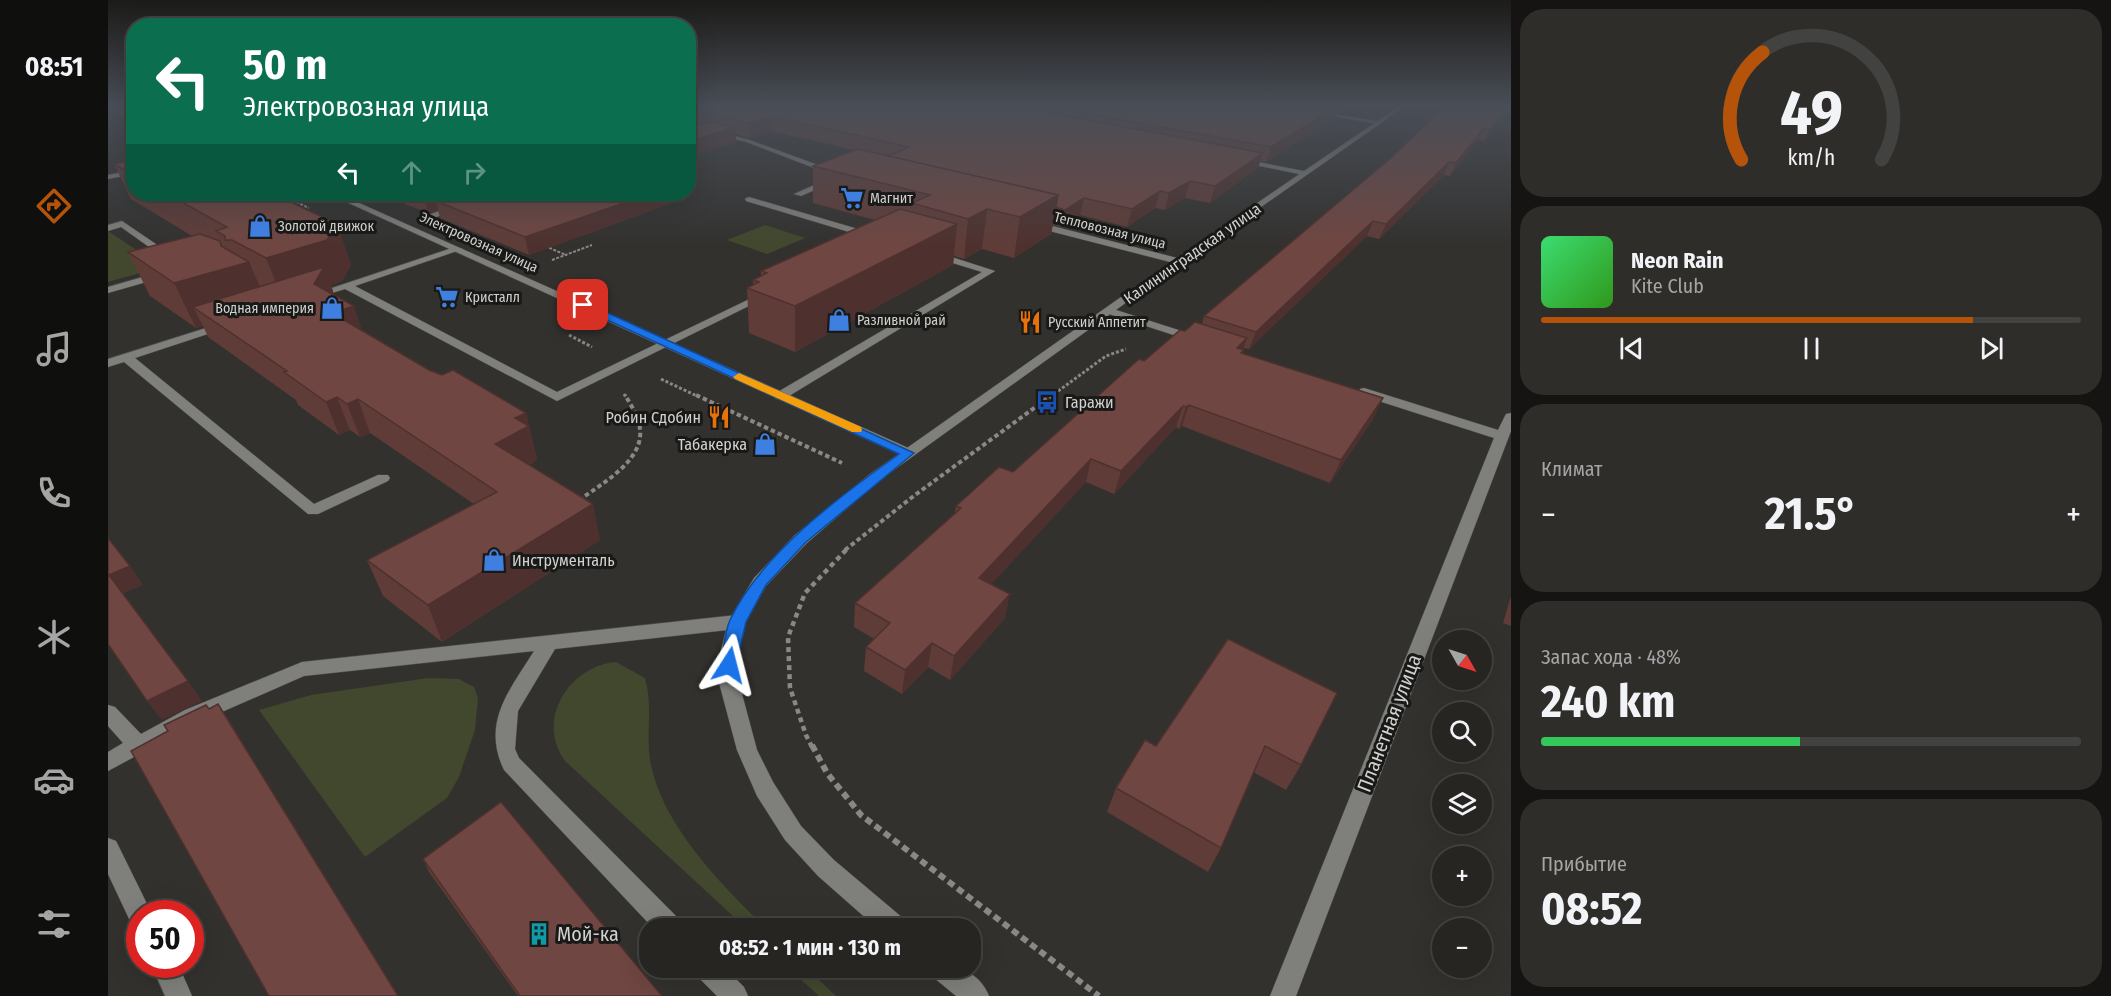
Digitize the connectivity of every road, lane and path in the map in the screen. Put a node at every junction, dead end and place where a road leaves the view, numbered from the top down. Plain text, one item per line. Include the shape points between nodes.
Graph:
1 (782, 153) edge
2 (1333, 153) edge
3 (1232, 159) edge
4 (1304, 173) junction
5 (126, 174) edge
6 (108, 177) edge
7 (798, 194) dead end
8 (749, 199) dead end
9 (349, 201) edge
10 (471, 204) edge
11 (424, 218) edge
12 (1024, 222) edge
13 (108, 228) edge
14 (535, 242) edge
15 (872, 244) edge
16 (592, 245) dead end
17 (458, 249) junction
18 (926, 252) edge
19 (566, 255) junction
20 (1178, 261) junction
21 (547, 262) dead end
22 (346, 285) junction
23 (108, 290) edge
24 (777, 290) edge
25 (303, 299) edge
26 (1110, 311) junction
27 (237, 321) edge
28 (1205, 341) edge
29 (666, 343) junction
30 (1129, 348) dead end
31 (126, 357) junction
32 (108, 363) edge
33 (625, 363) junction
34 (1353, 389) edge
35 (780, 396) junction
36 (1511, 417) edge
37 (1502, 436) junction
38 (908, 453) junction
39 (382, 478) dead end
40 (588, 508) edge
41 (737, 622) junction
42 (548, 644) junction
43 (108, 713) edge
44 (138, 745) junction
45 (108, 762) edge
46 (108, 849) edge
47 (133, 900) edge
48 (660, 918) edge
49 (883, 918) edge
50 (171, 978) edge
51 (717, 978) edge
52 (954, 978) edge
53 (179, 996) edge
54 (735, 996) edge
55 (976, 996) edge
56 (1100, 996) edge
57 (1282, 996) edge

1 - 7 street via 844,176
2 - 4 street, Калининградская улица
3 - 4 street
4 - 20 street, Калининградская улица
5 - 6 street
8 - 15 street via 883,239
9 - 17 street, Электровозная улица
10 - 11 street
12 - 20 street, Тепловозная улица
13 - 23 street via 122,224 175,266
14 - 19 path
16 - 19 path
17 - 22 street
17 - 29 street, Электровозная улица
18 - 35 street via 990,271
19 - 21 path
20 - 26 street, Калининградская улица
22 - 25 street
22 - 33 street via 557,397
24 - 29 street
26 - 28 street
26 - 38 street, Калининградская улица
27 - 31 street
29 - 33 street
29 - 35 street, Электровозная улица
30 - 56 path via 1106,356 838,556 805,593 788,637 790,688 806,735 827,773 861,815
31 - 32 street
31 - 39 street via 313,511
33 - 40 path via 619,385 637,417 641,438 624,467 582,498
34 - 37 street
35 - 38 street, Электровозная улица
36 - 37 street, Планетная улица
37 - 57 street, Планетная улица
38 - 41 street, Калининградская улица via 801,539 760,582
41 - 42 street
41 - 49 street, Калининградская улица via 728,679 747,750 765,789 793,833
42 - 44 street via 302,669 192,716
42 - 48 street via 508,710 505,749 511,764
43 - 44 street
44 - 45 street
46 - 47 street
50 - 53 street
51 - 54 street
52 - 55 street

